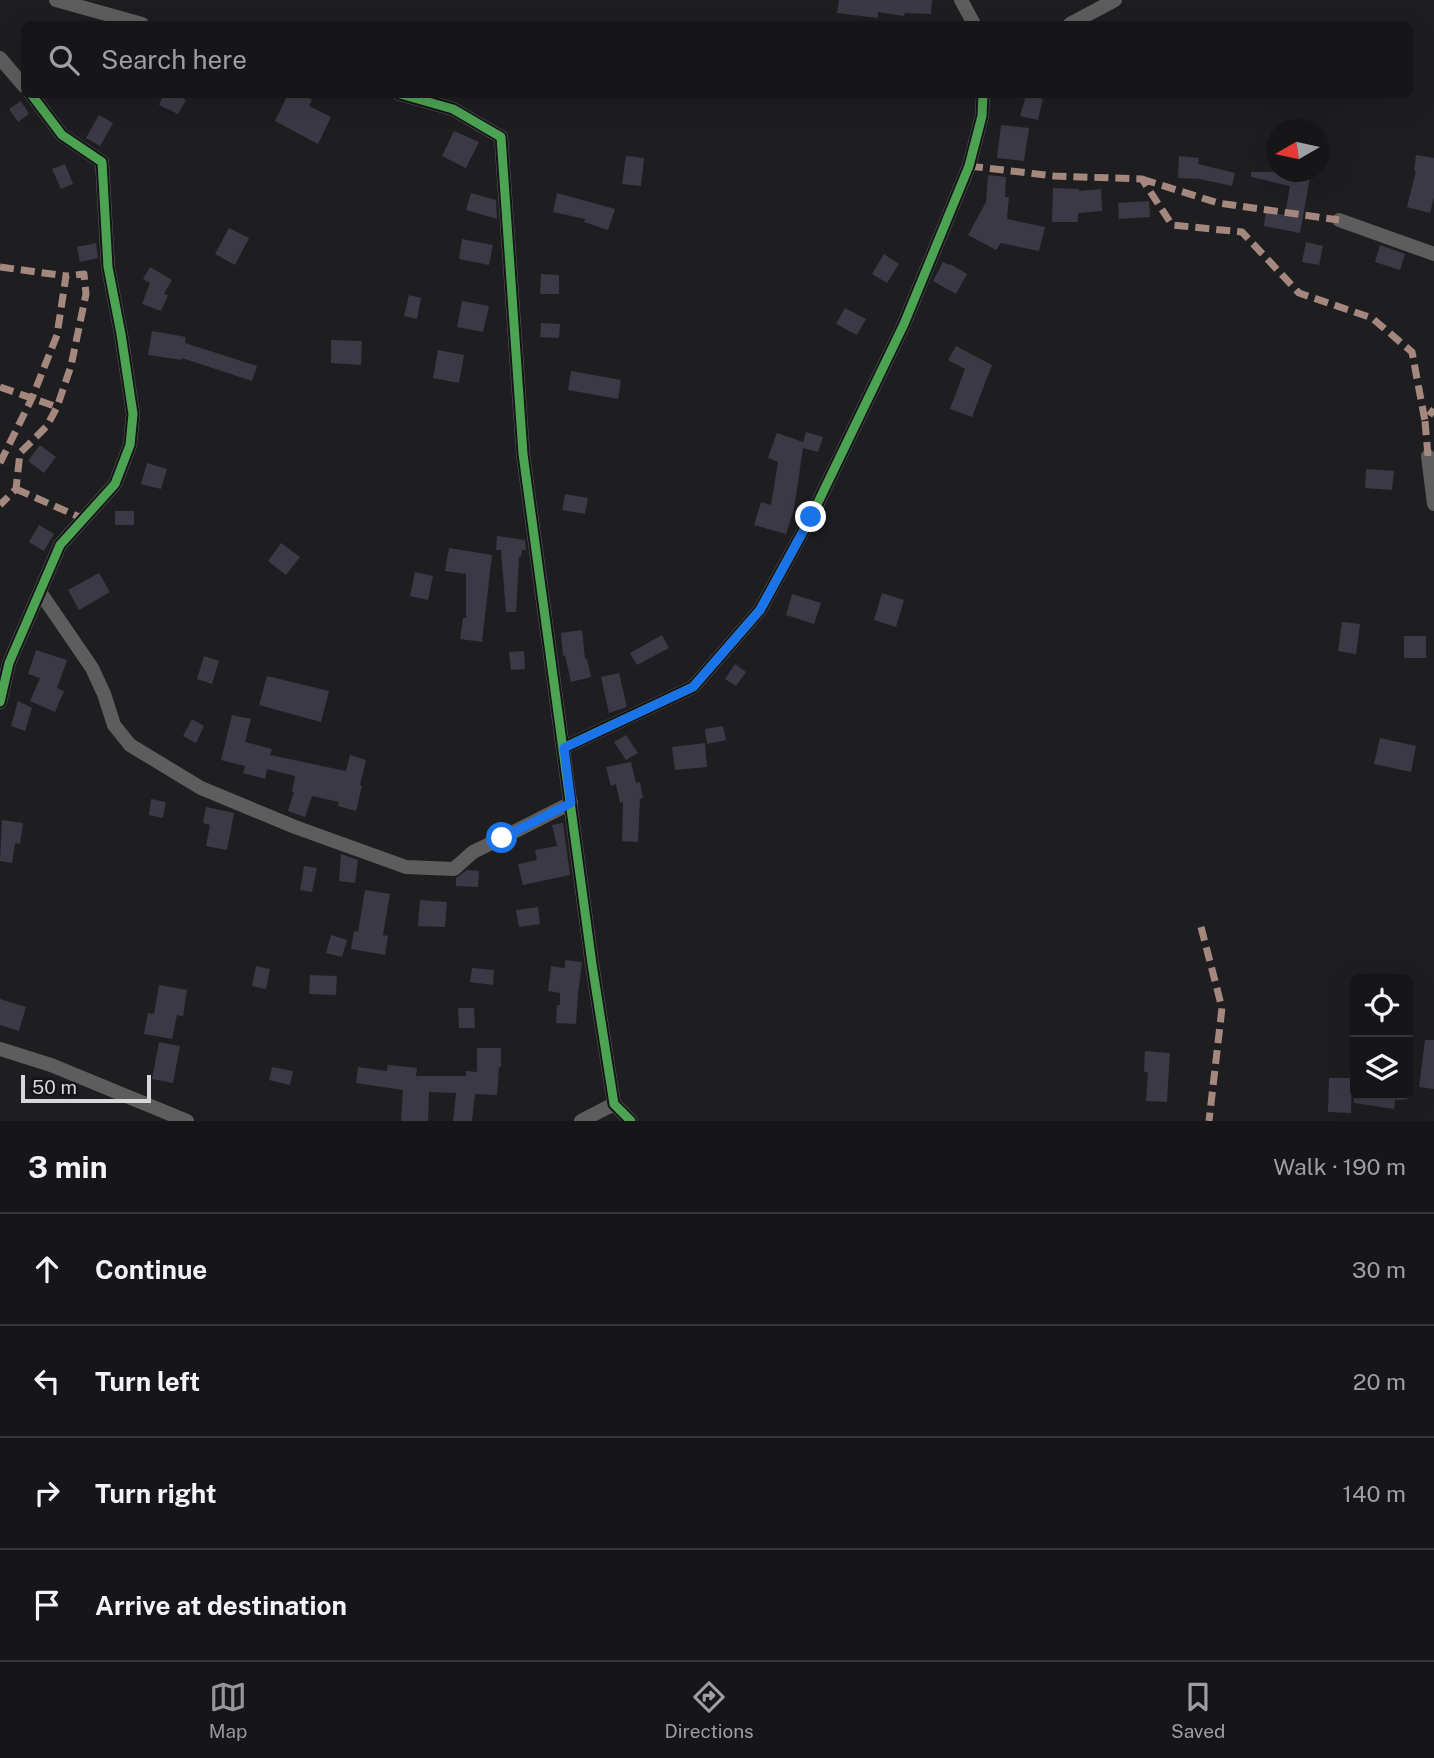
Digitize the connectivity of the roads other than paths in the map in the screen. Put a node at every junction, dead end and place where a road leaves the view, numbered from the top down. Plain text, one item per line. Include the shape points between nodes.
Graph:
1 (56, 0) edge
2 (961, 0) edge
3 (1115, 0) edge
4 (131, 21) edge
5 (972, 21) edge
6 (1076, 21) edge
7 (0, 58) edge
8 (21, 82) edge
9 (34, 98) edge
10 (414, 98) edge
11 (983, 98) edge
12 (1339, 220) dead end
13 (1434, 254) edge
14 (1428, 456) dead end
15 (1434, 504) edge
16 (40, 592) junction
17 (0, 702) edge
18 (564, 748) junction
19 (571, 803) junction
20 (0, 1049) edge
21 (614, 1104) junction
22 (187, 1121) edge
23 (581, 1121) edge
24 (631, 1121) edge

1 - 4 street
2 - 5 street
3 - 6 street
7 - 8 street
9 - 16 street via 62,135 102,162 108,267 132,414 130,445 116,484 60,545
10 - 18 street via 453,109 501,137 523,454
11 - 18 street via 969,166 904,324 811,517 760,610 693,687
12 - 13 street
14 - 15 street
16 - 17 street via 9,663
16 - 19 street via 92,668 114,725 130,745 201,788 295,827 406,867 454,869 473,852
18 - 19 street
19 - 21 street
20 - 22 street
21 - 23 street
21 - 24 street

